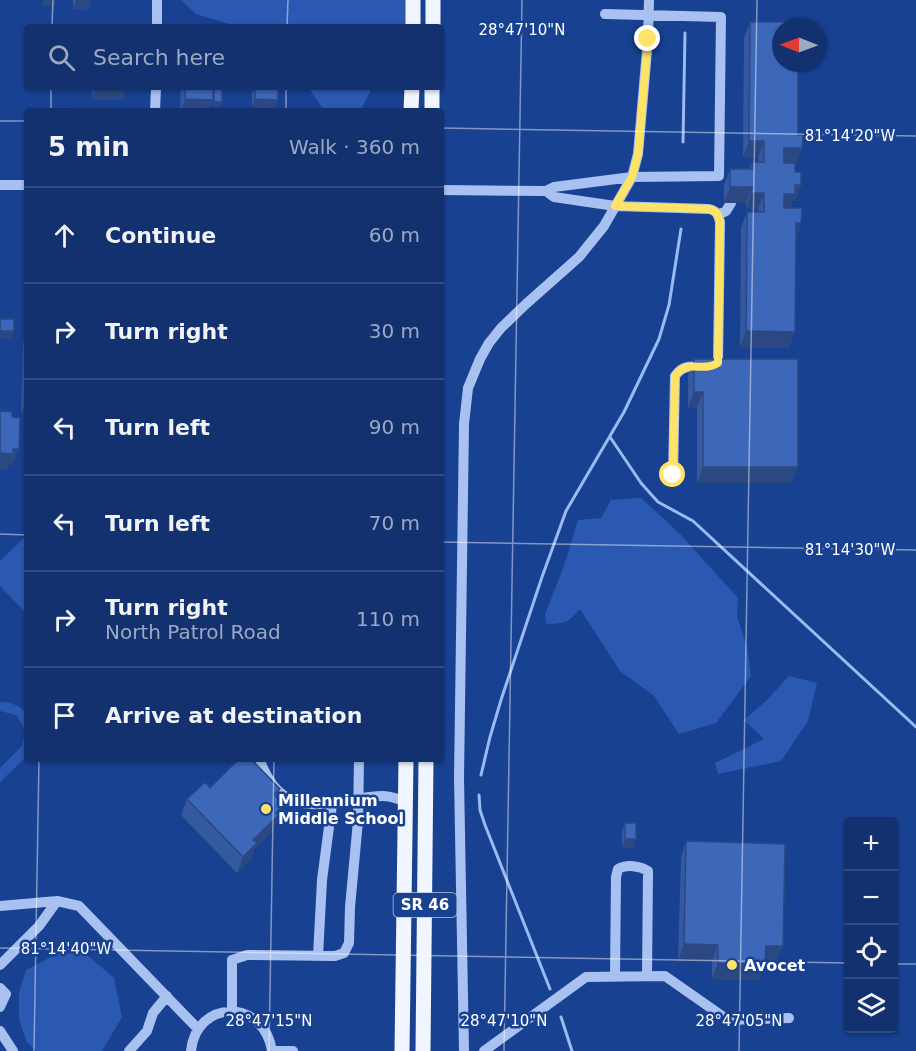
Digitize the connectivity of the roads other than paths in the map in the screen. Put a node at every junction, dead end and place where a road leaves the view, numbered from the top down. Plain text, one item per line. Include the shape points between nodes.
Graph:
1 (157, 0) edge
2 (413, 0) edge
3 (434, 0) edge
4 (649, 0) edge
5 (605, 14) dead end
6 (648, 16) junction
7 (157, 24) edge
8 (413, 24) edge
9 (433, 24) edge
10 (156, 90) edge
11 (412, 90) edge
12 (432, 90) edge
13 (155, 108) edge
14 (411, 108) edge
15 (432, 108) edge
16 (632, 177) junction
17 (587, 183) junction
18 (0, 184) edge
19 (24, 185) edge
20 (444, 190) edge
21 (546, 191) junction
22 (586, 201) junction
23 (731, 203) dead end
24 (615, 206) junction
25 (718, 215) junction
26 (673, 475) dead end
27 (261, 762) edge
28 (359, 762) edge
29 (406, 762) edge
30 (426, 762) edge
31 (359, 798) junction
32 (405, 801) junction
33 (332, 804) junction
34 (57, 901) junction
35 (0, 906) edge
36 (318, 956) junction
37 (0, 965) edge
38 (615, 976) junction
39 (647, 976) junction
40 (0, 988) edge
41 (167, 996) junction
42 (0, 1007) edge
43 (232, 1011) junction
44 (789, 1018) dead end
45 (198, 1029) junction
46 (0, 1031) edge
47 (13, 1051) edge
48 (129, 1051) edge
49 (191, 1051) edge
50 (272, 1051) edge
51 (293, 1051) edge
52 (402, 1051) edge
53 (423, 1051) edge
54 (464, 1051) edge
55 (484, 1051) edge

1 - 7 street
2 - 8 main road
3 - 9 main road
4 - 6 street
5 - 6 street
6 - 16 street via 638,154
6 - 16 street via 721,17 724,177
10 - 13 street
11 - 14 main road
12 - 15 main road
16 - 17 street
16 - 24 street
17 - 21 street
17 - 22 street
18 - 19 street
20 - 21 street
21 - 22 street via 554,197
22 - 24 street
23 - 25 street
24 - 25 street via 709,209
24 - 54 street via 579,257 501,328 480,359 468,388 464,424 459,778
25 - 26 street via 718,363 688,366 675,376
27 - 33 street via 276,789 286,797 304,804
28 - 31 street
29 - 32 main road, SR 46
30 - 53 main road, SR 46
31 - 32 street via 386,796
31 - 33 street
31 - 36 street via 349,944 345,953
32 - 52 main road, SR 46
33 - 36 street
34 - 35 street
34 - 37 street via 39,926
34 - 41 street via 79,906
36 - 43 street via 247,955 232,960
38 - 39 street
38 - 39 street via 616,877 618,869 624,866 648,871
38 - 55 street via 586,976
39 - 44 street via 665,976 728,1020
40 - 42 street via 6,994
41 - 45 street
41 - 48 street via 153,1013 147,1031
43 - 45 street via 216,1014
43 - 50 street via 260,1024
45 - 49 street
46 - 47 street
50 - 51 street

